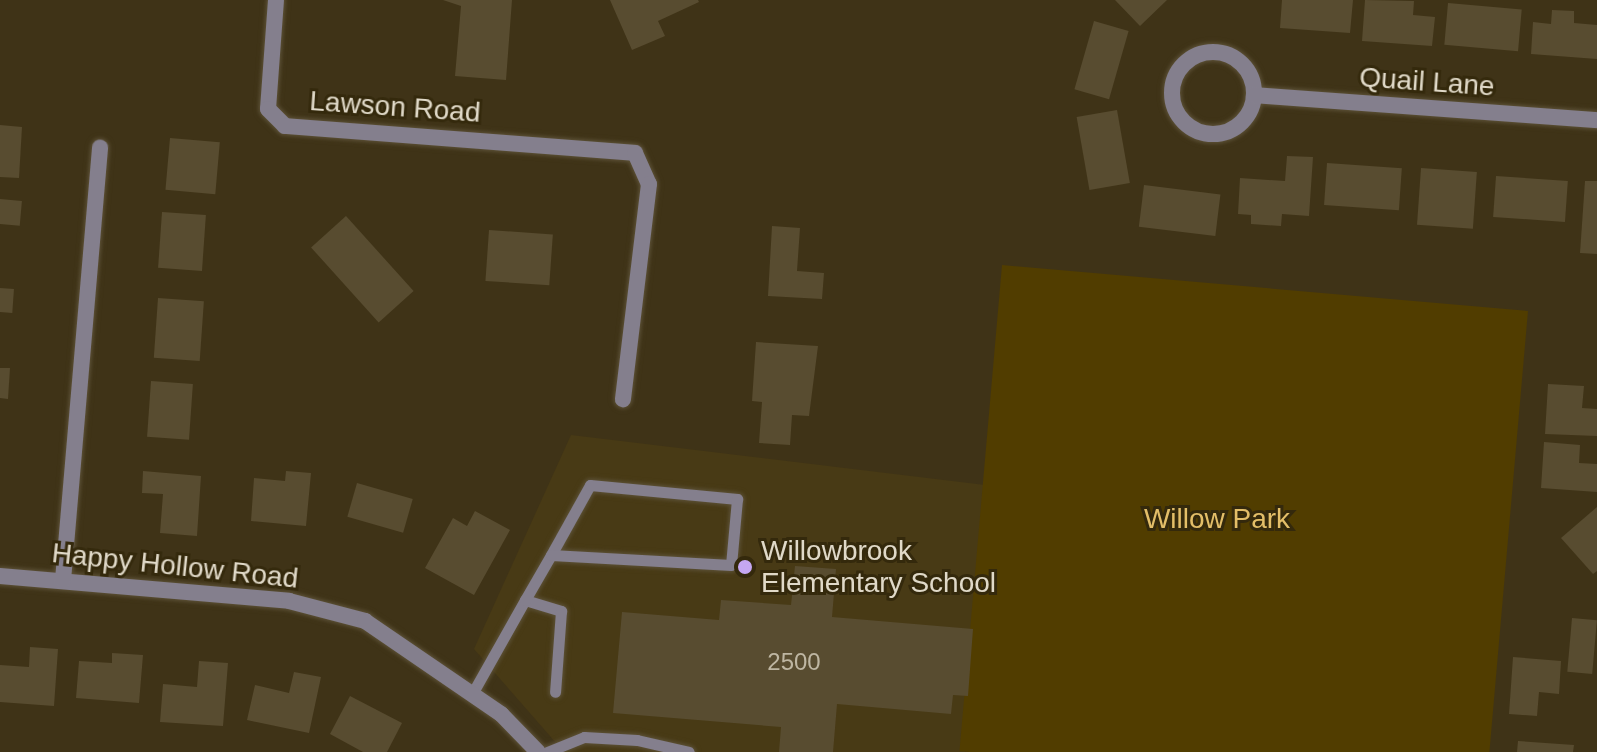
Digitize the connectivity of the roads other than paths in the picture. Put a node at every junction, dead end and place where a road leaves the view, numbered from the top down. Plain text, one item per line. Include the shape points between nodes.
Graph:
1 (276, 0) edge
2 (1254, 95) junction
3 (1597, 120) edge
4 (100, 148) dead end
5 (623, 399) dead end
6 (551, 555) junction
7 (0, 576) edge
8 (63, 580) junction
9 (525, 600) junction
10 (555, 692) dead end
11 (472, 694) junction
12 (538, 752) edge
13 (547, 752) edge
14 (689, 752) edge

1 - 5 street, Lawson Road via 268,109 285,126 635,153 649,184
2 - 2 street via 1247,69 1211,51 1177,71 1171,97 1193,130 1220,135 1244,121
2 - 3 street, Quail Lane
4 - 8 street
6 - 6 lane via 590,485 737,499 731,565
6 - 9 lane
7 - 8 street, Happy Hollow Road
8 - 11 street, Happy Hollow Road via 289,601 365,621
9 - 10 lane via 561,611
9 - 11 lane
11 - 12 street, Happy Hollow Road
13 - 14 lane via 584,737 637,740

